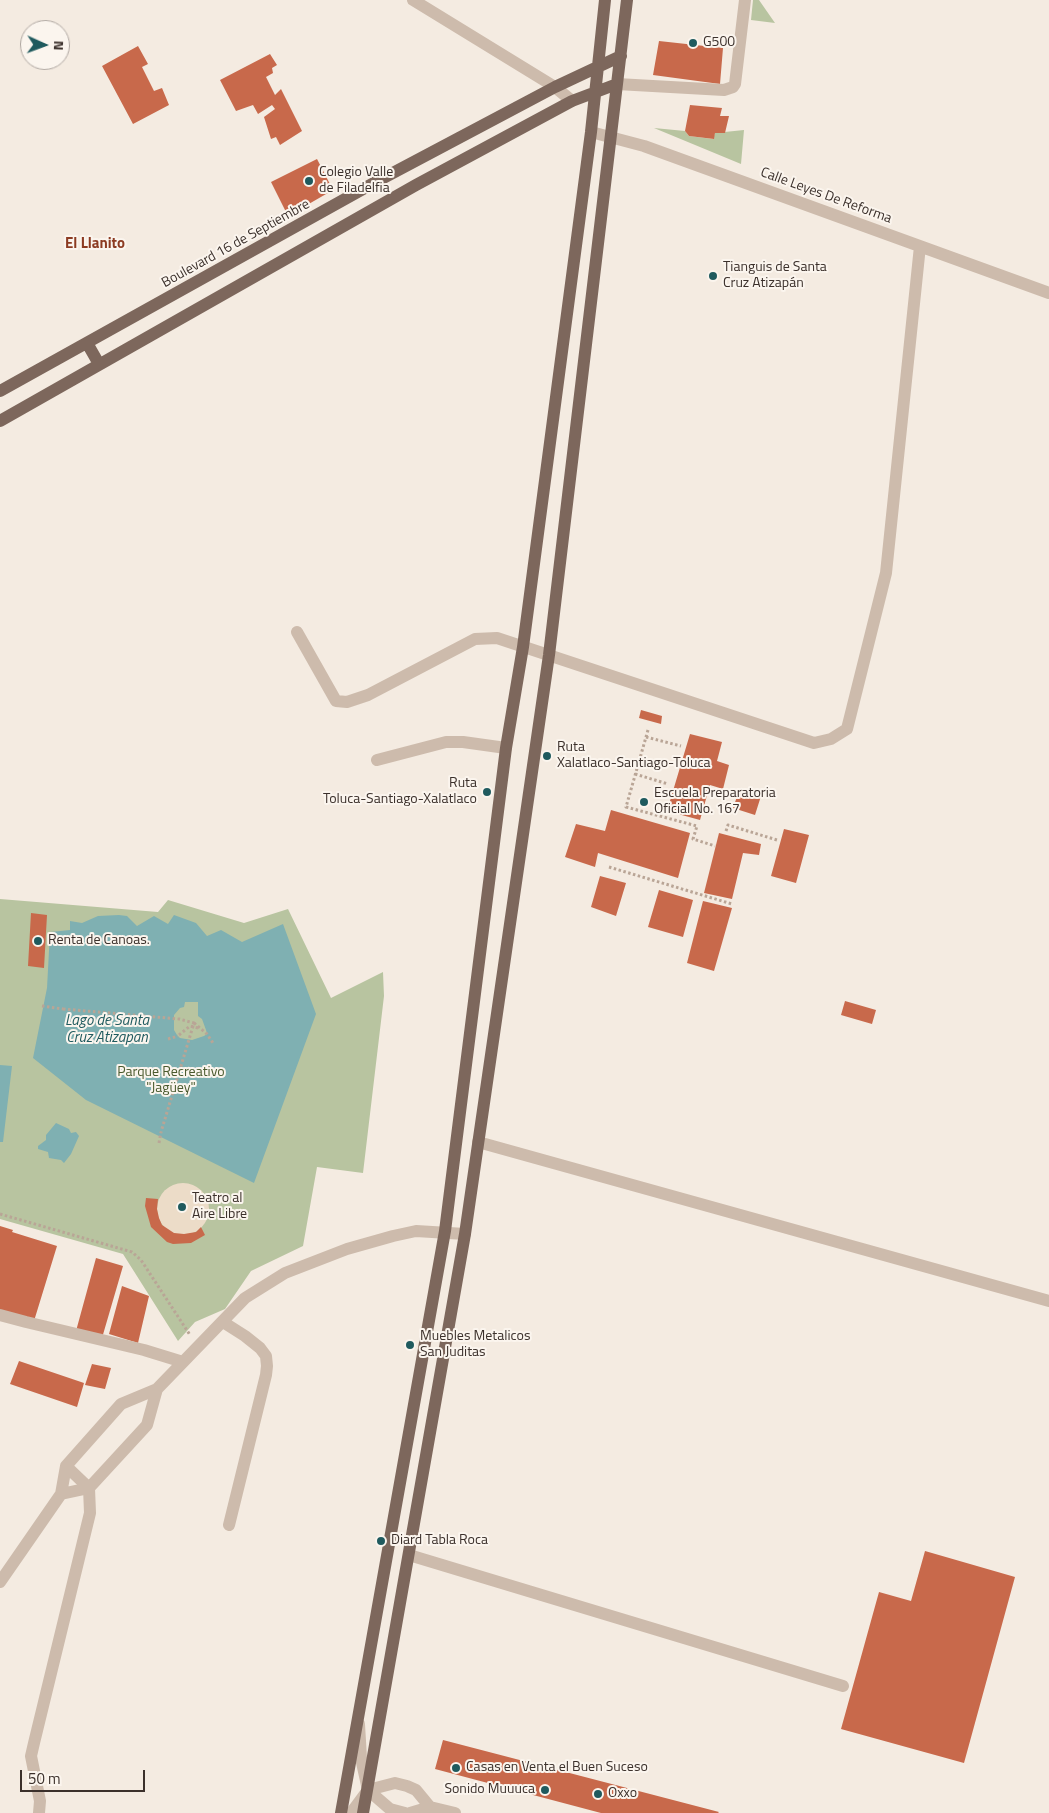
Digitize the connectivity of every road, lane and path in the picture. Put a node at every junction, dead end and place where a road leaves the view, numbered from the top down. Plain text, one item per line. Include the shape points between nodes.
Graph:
1 (413, 0) edge
2 (605, 0) edge
3 (627, 0) edge
4 (745, 0) edge
5 (620, 56) junction
6 (597, 66) junction
7 (617, 84) junction
8 (554, 87) junction
9 (595, 93) junction
10 (572, 101) junction
11 (591, 132) junction
12 (611, 136) junction
13 (406, 167) junction
14 (416, 184) junction
15 (920, 246) junction
16 (1049, 293) edge
17 (87, 343) junction
18 (99, 364) junction
19 (0, 391) edge
20 (0, 421) edge
21 (297, 632) dead end
22 (523, 647) junction
23 (548, 655) junction
24 (648, 730) dead end
25 (646, 737) junction
26 (681, 746) dead end
27 (506, 748) junction
28 (377, 760) dead end
29 (636, 774) junction
30 (668, 784) dead end
31 (726, 831) dead end
32 (777, 840) dead end
33 (715, 846) dead end
34 (609, 868) dead end
35 (732, 904) dead end
36 (42, 1006) dead end
37 (194, 1023) junction
38 (198, 1028) junction
39 (168, 1040) dead end
40 (213, 1043) dead end
41 (478, 1142) junction
42 (159, 1143) dead end
43 (0, 1214) edge
44 (445, 1232) junction
45 (465, 1234) junction
46 (1049, 1301) edge
47 (0, 1315) edge
48 (223, 1322) junction
49 (198, 1347) junction
50 (183, 1362) junction
51 (157, 1389) junction
52 (66, 1466) junction
53 (89, 1488) junction
54 (61, 1494) junction
55 (229, 1525) dead end
56 (409, 1555) junction
57 (0, 1582) edge
58 (843, 1686) dead end
59 (359, 1716) junction
60 (368, 1790) junction
61 (430, 1807) junction
62 (38, 1813) edge
63 (341, 1813) edge
64 (351, 1813) edge
65 (363, 1813) edge
66 (405, 1813) edge
67 (410, 1813) edge
68 (455, 1813) edge

1 - 8 street
2 - 6 main road
3 - 5 main road
4 - 7 street via 733,87 724,90
5 - 6 main road, Boulevard 16 de Septiembre
5 - 7 main road
6 - 8 main road, Boulevard 16 de Septiembre
6 - 9 main road
7 - 9 main road
7 - 12 main road
8 - 10 street
8 - 13 main road, Boulevard 16 de Septiembre
9 - 10 main road
9 - 11 main road
10 - 14 main road
11 - 12 street, Calle Leyes De Reforma
11 - 22 main road
12 - 15 street, Calle Leyes De Reforma
12 - 23 main road
13 - 14 main road
13 - 17 main road, Boulevard 16 de Septiembre
14 - 18 main road
15 - 16 street, Calle Leyes De Reforma
15 - 23 street via 886,572 847,729 831,739 814,743
17 - 18 main road
17 - 19 main road, Boulevard 16 de Septiembre
18 - 20 main road
21 - 22 street via 336,701 348,702 475,639 497,638
22 - 23 street
22 - 27 main road
23 - 41 main road
24 - 25 path
25 - 26 path
25 - 29 path
27 - 28 street via 446,742
27 - 44 main road
29 - 30 path
29 - 33 path via 626,807 697,826 693,839
31 - 32 path via 728,826
34 - 35 path
36 - 37 path, bridge
37 - 38 path
37 - 42 path, bridge
38 - 39 path via 190,1026 179,1036
38 - 40 path
41 - 45 main road
41 - 46 street
43 - 49 path via 132,1252 141,1260
44 - 45 street
44 - 48 street via 416,1231 393,1236 347,1249 285,1273 246,1298
44 - 59 main road
45 - 56 main road
47 - 50 street
48 - 49 street
48 - 55 street via 260,1348 266,1356 267,1366
49 - 50 street
50 - 51 street
51 - 52 street via 120,1404
51 - 53 street via 147,1426
52 - 53 street
52 - 54 street
53 - 54 street
53 - 62 street via 90,1513 32,1749 40,1801
54 - 57 street
56 - 58 street
56 - 60 main road
59 - 60 street via 361,1758
59 - 63 main road
60 - 61 street via 395,1783 407,1786 416,1790
60 - 64 street
60 - 65 main road
60 - 66 street via 390,1809
61 - 67 street
61 - 68 street

